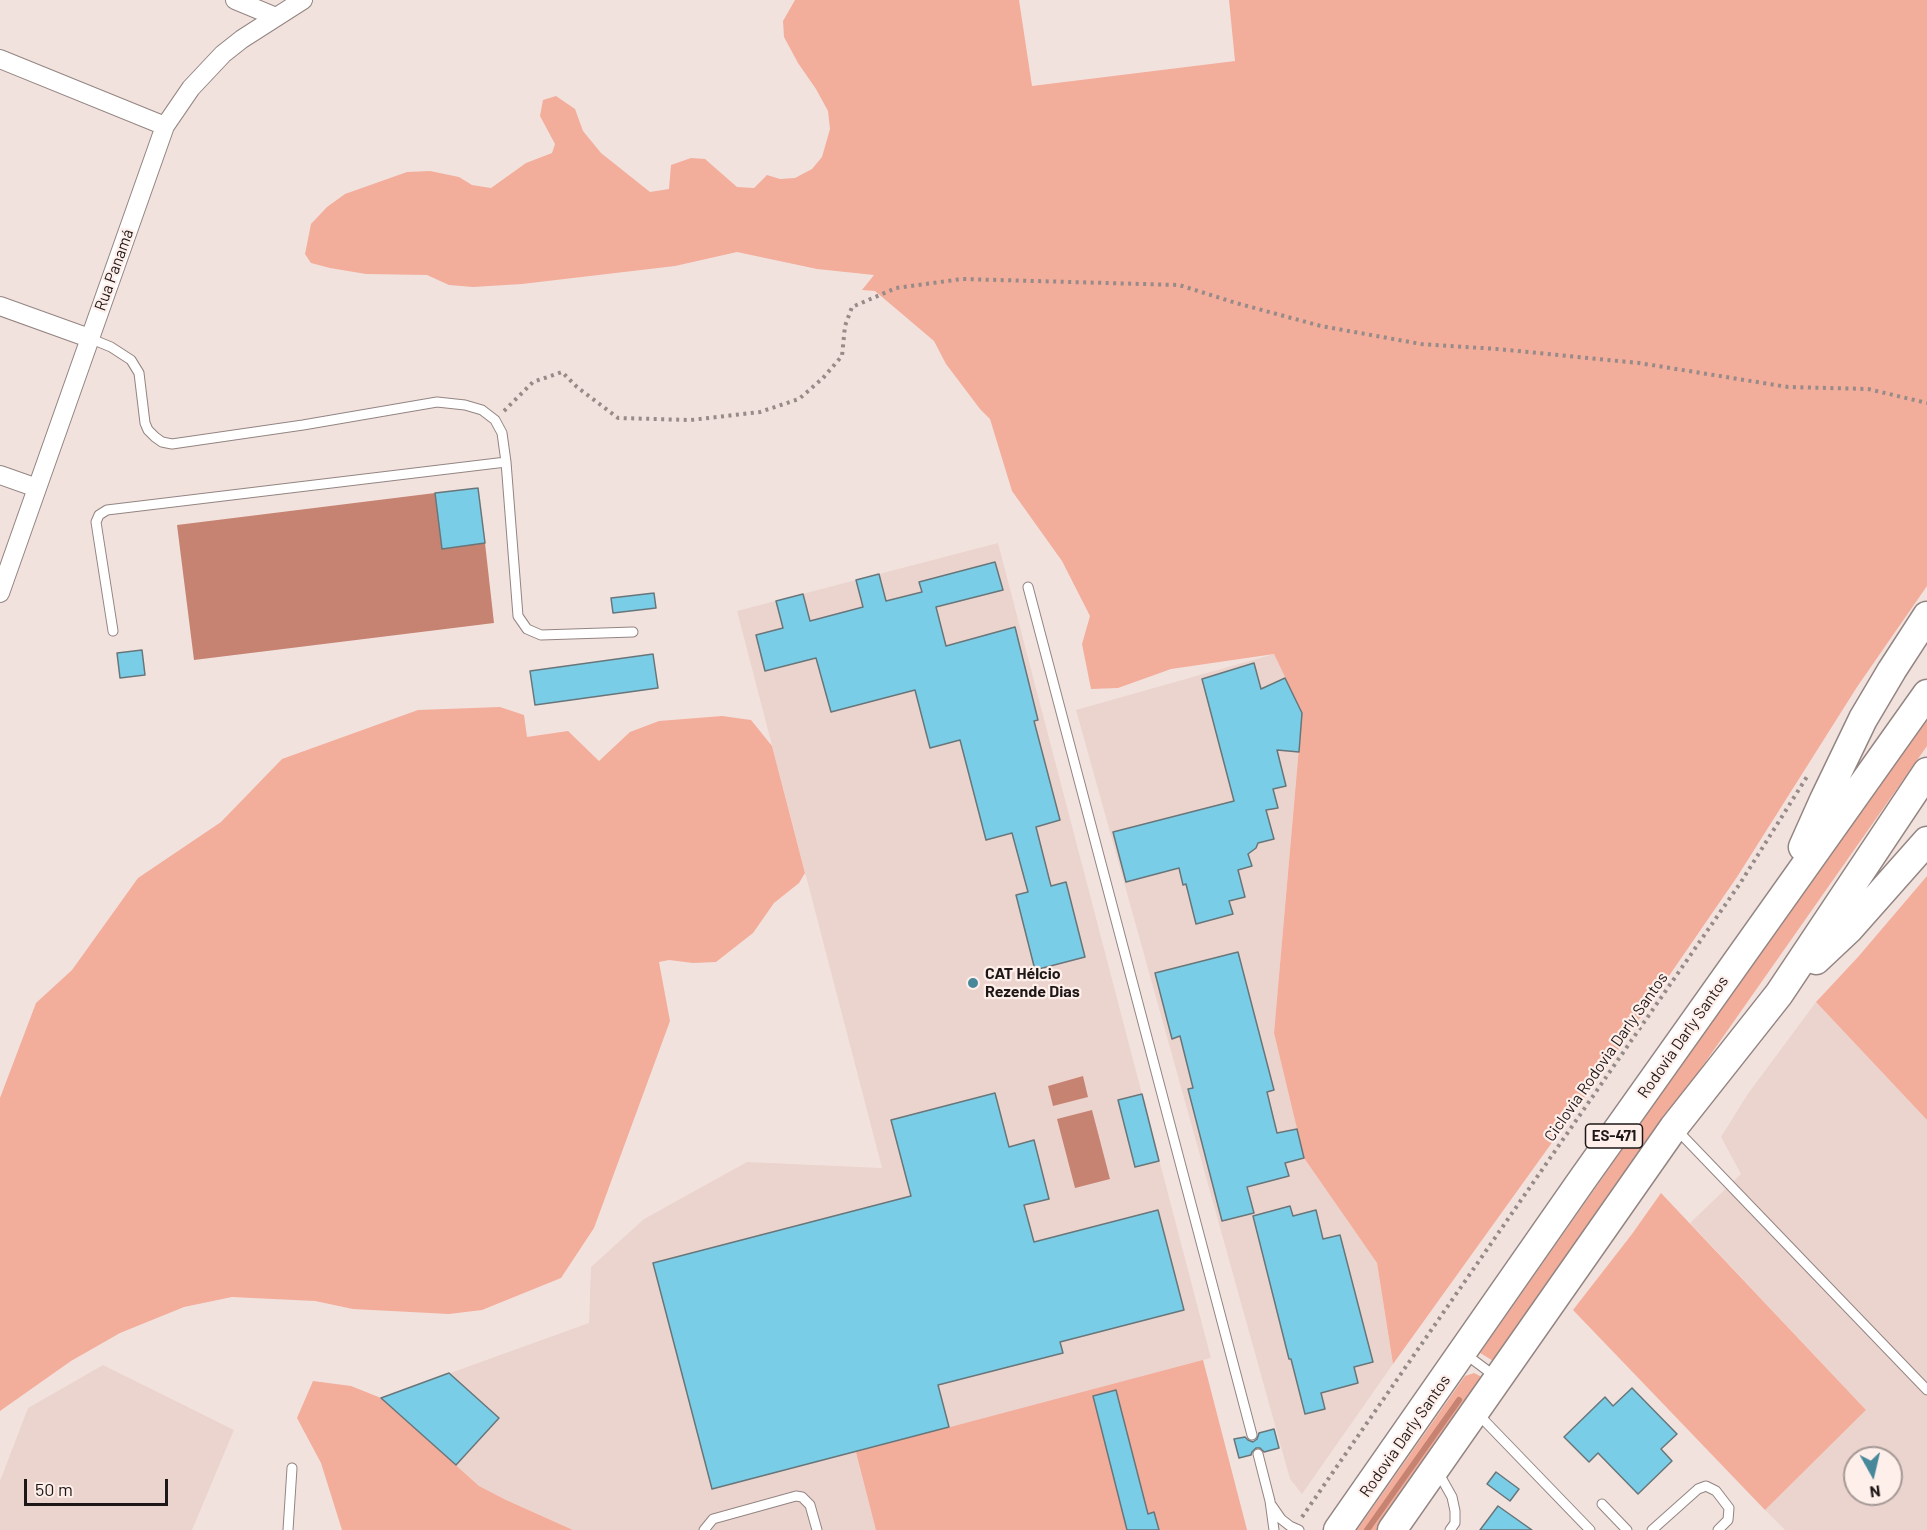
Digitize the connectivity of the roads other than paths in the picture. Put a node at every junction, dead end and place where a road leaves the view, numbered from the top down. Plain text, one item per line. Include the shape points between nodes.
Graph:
1 (235, 0) edge
2 (303, 0) edge
3 (276, 17) junction
4 (0, 59) edge
5 (165, 126) junction
6 (0, 306) edge
7 (89, 338) junction
8 (506, 462) junction
9 (0, 475) edge
10 (37, 488) junction
11 (1028, 587) dead end
12 (0, 593) edge
13 (1927, 616) edge
14 (113, 631) dead end
15 (633, 632) dead end
16 (1927, 694) edge
17 (1927, 772) edge
18 (1927, 841) edge
19 (1781, 898) junction
20 (1779, 994) junction
21 (1674, 1127) junction
22 (1463, 1353) junction
23 (1498, 1378) junction
24 (1927, 1390) edge
25 (1476, 1411) junction
26 (1252, 1435) dead end
27 (1257, 1454) dead end
28 (292, 1468) dead end
29 (1436, 1468) junction
30 (1270, 1501) junction
31 (1602, 1504) dead end
32 (1338, 1526) edge
33 (1297, 1529) edge
34 (288, 1530) edge
35 (704, 1530) edge
36 (817, 1530) edge
37 (1274, 1530) edge
38 (1392, 1530) edge
39 (1450, 1530) edge
40 (1590, 1530) edge
41 (1627, 1530) edge
42 (1652, 1530) edge
43 (1718, 1530) edge

1 - 3 street
2 - 3 street, Rua Panamá
3 - 5 street, Rua Panamá via 223,54 191,88
4 - 5 street
5 - 7 street, Rua Panamá
6 - 7 street
7 - 8 lane via 131,360 139,373 145,423 162,442 172,444 303,425 437,402 482,410 495,420 502,433
7 - 10 street, Rua Panamá
8 - 14 lane via 107,510 96,522
8 - 15 lane via 518,616 527,629 541,635
9 - 10 street
10 - 12 street, Rua Panamá
11 - 26 lane
13 - 19 main road via 1863,719
16 - 19 main road, Rodovia Darly Santos / ES-471
17 - 20 main road, ES-471
18 - 20 main road via 1849,929
19 - 22 main road, Rodovia Darly Santos / ES-471
20 - 21 main road, ES-471
21 - 23 main road, ES-471
21 - 24 lane
22 - 23 lane
22 - 32 main road, Rodovia Darly Santos / ES-471
23 - 25 main road, ES-471
25 - 29 main road, ES-471
25 - 40 lane
27 - 30 lane
28 - 34 lane
29 - 38 main road, ES-471
29 - 39 lane via 1454,1504 1455,1523
30 - 33 lane via 1281,1519
30 - 37 lane
31 - 41 lane
35 - 36 lane via 713,1520 796,1496 810,1505
42 - 43 lane via 1706,1486 1716,1491 1729,1508 1728,1520

